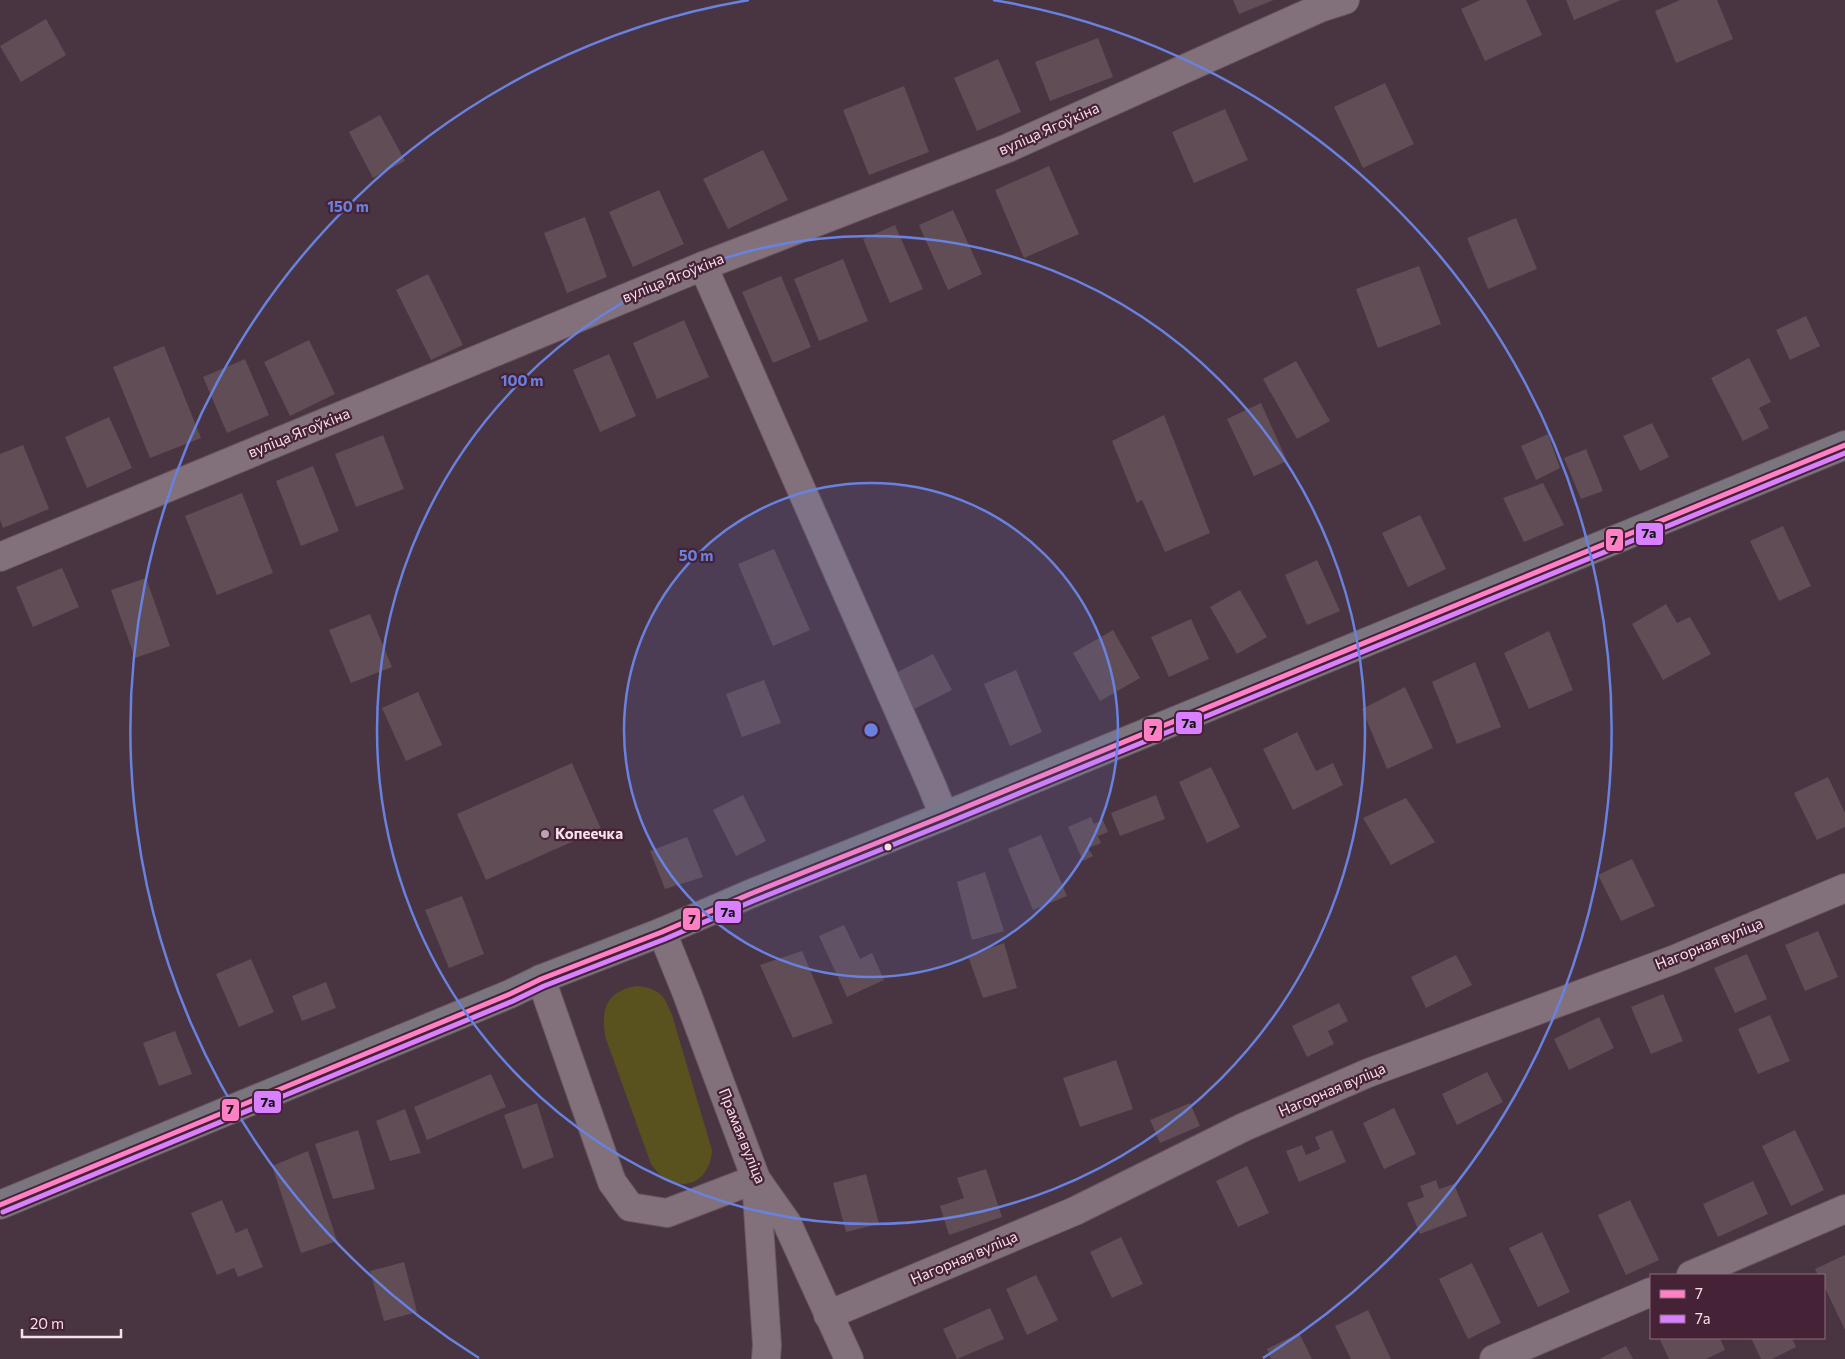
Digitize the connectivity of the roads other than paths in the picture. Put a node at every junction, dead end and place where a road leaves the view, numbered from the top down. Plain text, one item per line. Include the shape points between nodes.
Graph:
1 (1328, 3) edge
2 (702, 266) junction
3 (1845, 446) edge
4 (0, 557) edge
5 (944, 816) junction
6 (1845, 888) edge
7 (662, 932) junction
8 (541, 979) junction
9 (756, 1178) junction
10 (0, 1205) edge
11 (1845, 1209) edge
12 (1693, 1274) edge
13 (1650, 1292) edge
14 (828, 1315) junction
15 (763, 1354) edge
16 (849, 1359) edge
17 (1494, 1359) edge

1 - 2 street, вуліца Ягоўкіна via 1008,148
2 - 4 street, вуліца Ягоўкіна
2 - 5 street
3 - 5 main road
5 - 7 main road
6 - 14 street, Нагорная вуліца via 1673,960 1368,1073 1244,1127 1075,1211
7 - 8 main road
7 - 9 street, Прамая вуліца
8 - 9 street via 612,1182 630,1207 667,1213
8 - 10 main road
9 - 14 street, Прамая вуліца via 787,1223
9 - 15 street
11 - 12 street
13 - 17 street
14 - 16 street, Прамая вуліца

